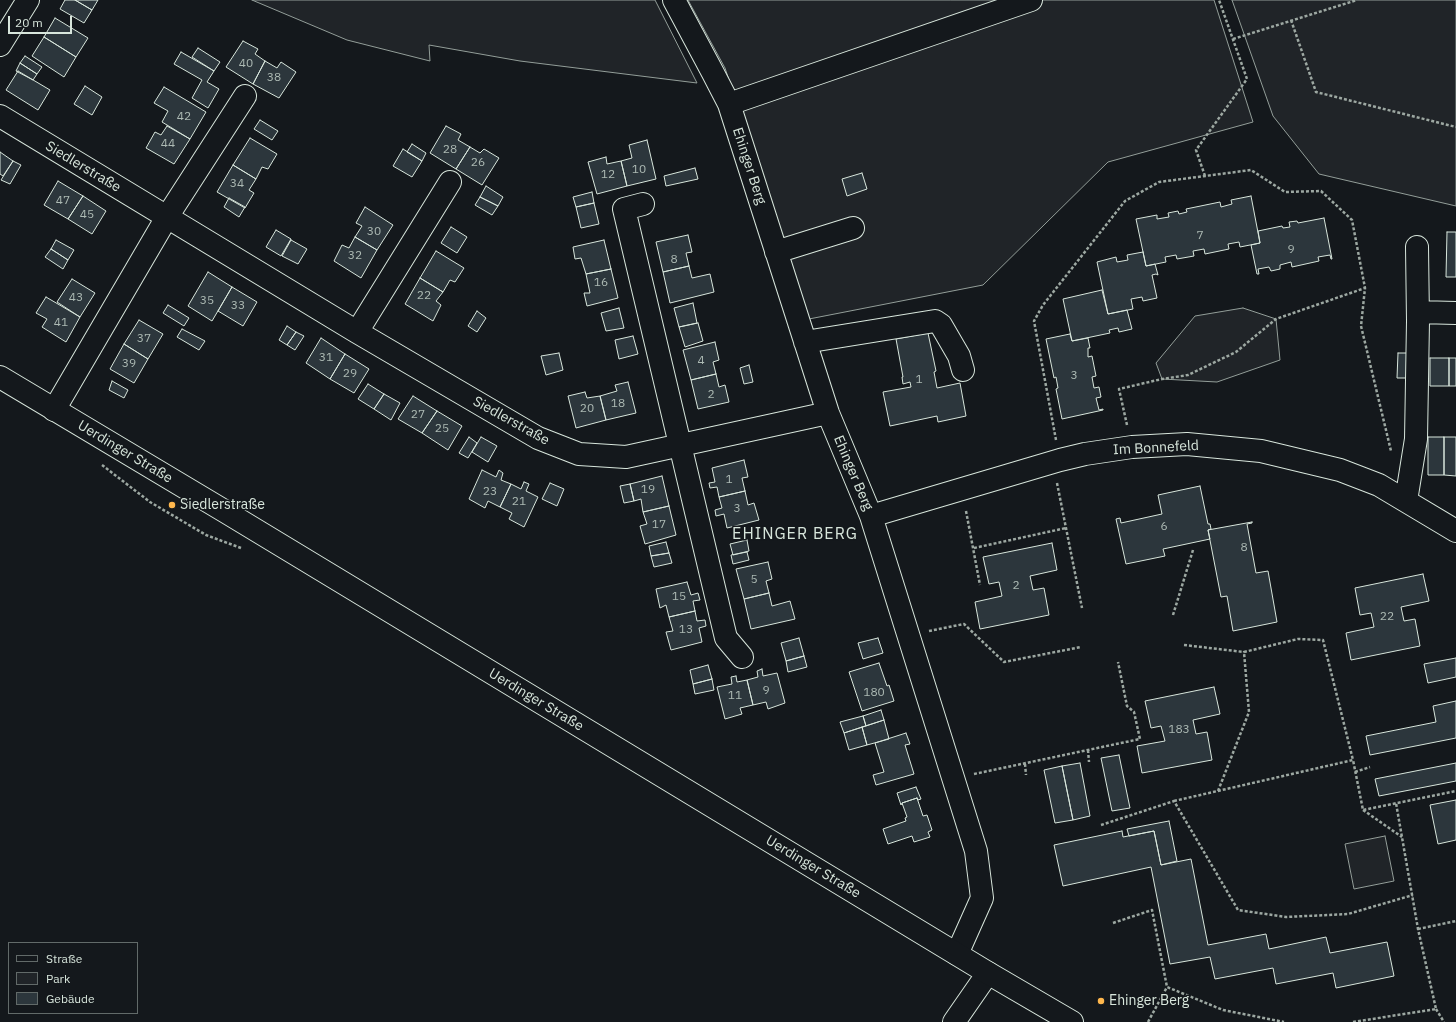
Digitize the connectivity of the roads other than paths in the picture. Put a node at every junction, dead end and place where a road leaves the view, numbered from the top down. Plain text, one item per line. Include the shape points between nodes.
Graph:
1 (28, 0) edge
2 (674, 0) edge
3 (1030, 0) edge
4 (0, 45) edge
5 (245, 96) dead end
6 (729, 104) junction
7 (0, 116) edge
8 (450, 182) dead end
9 (643, 204) dead end
10 (167, 217) junction
11 (853, 228) dead end
12 (1417, 247) dead end
13 (776, 252) junction
14 (1418, 312) junction
15 (1456, 312) edge
16 (357, 332) junction
17 (805, 342) junction
18 (963, 370) dead end
19 (0, 377) edge
20 (54, 410) junction
21 (828, 413) junction
22 (681, 446) junction
23 (1406, 501) junction
24 (871, 516) junction
25 (1456, 531) edge
26 (742, 657) dead end
27 (957, 954) junction
28 (988, 973) junction
29 (954, 1022) edge
30 (1072, 1022) edge

1 - 4 street
2 - 6 street, Ehinger Berg
3 - 6 street
5 - 10 street
6 - 13 street, Ehinger Berg
7 - 10 street, Siedlerstraße
8 - 16 street
9 - 22 street via 624,209
10 - 16 street, Siedlerstraße
10 - 20 street
11 - 13 street
12 - 14 street
13 - 17 street, Ehinger Berg
14 - 15 street
14 - 23 street via 1416,439
16 - 22 street, Siedlerstraße via 538,438 579,454 626,457
17 - 18 street via 934,321 941,324 959,356
17 - 21 street, Ehinger Berg
19 - 20 street, Uerdinger Straße
20 - 27 street, Uerdinger Straße
21 - 22 street, Siedlerstraße
21 - 24 street, Ehinger Berg
22 - 26 street via 726,638
23 - 24 street, Im Bonnefeld via 1379,486 1340,470 1261,451 1187,444 1132,447 1085,454
23 - 25 street, Im Bonnefeld
24 - 27 street, Ehinger Berg via 976,851 982,898
27 - 28 street, Uerdinger Straße
28 - 29 street
28 - 30 street, Uerdinger Straße

